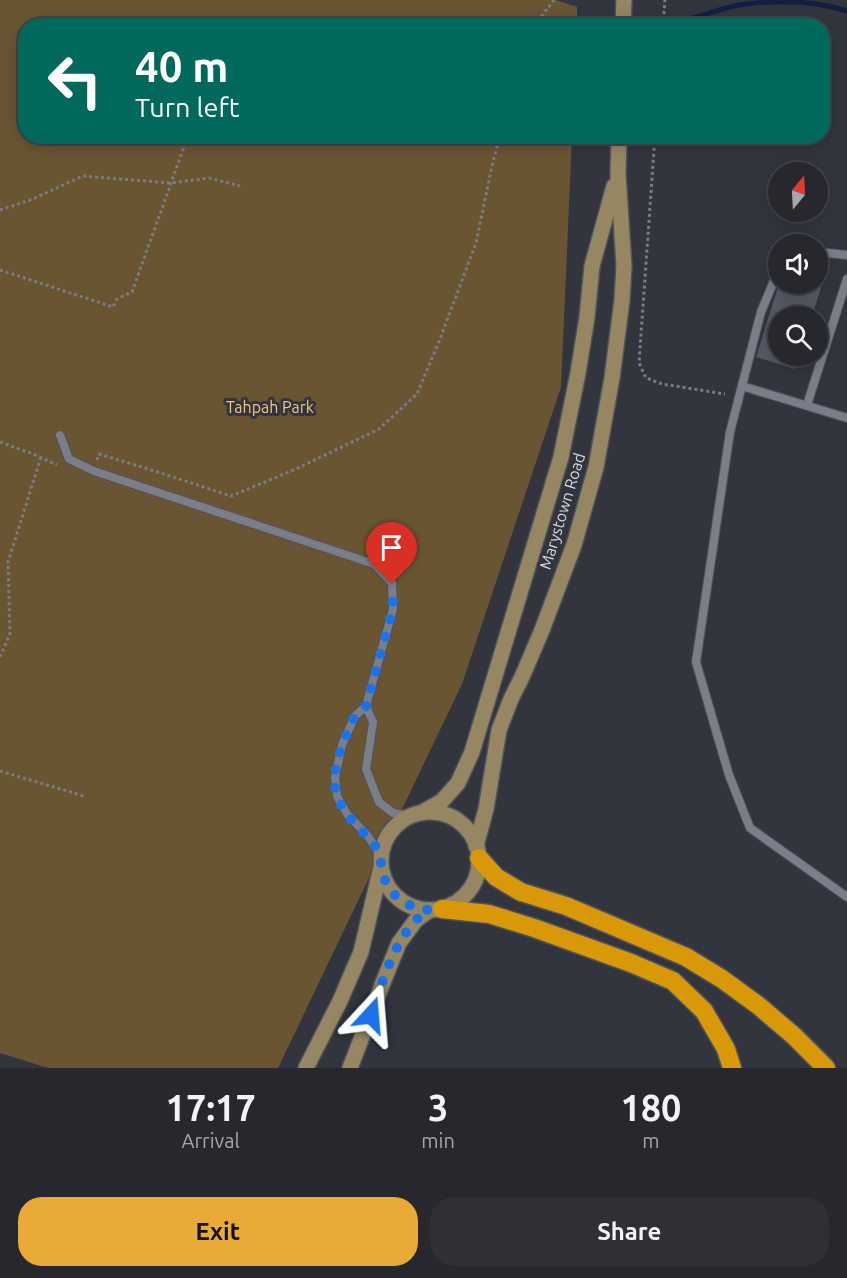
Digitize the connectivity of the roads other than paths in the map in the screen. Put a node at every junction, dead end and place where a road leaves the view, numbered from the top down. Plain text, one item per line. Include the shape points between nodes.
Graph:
1 (624, 0) edge
2 (623, 18) edge
3 (619, 144) edge
4 (618, 174) junction
5 (828, 253) edge
6 (847, 255) edge
7 (847, 279) edge
8 (768, 294) edge
9 (742, 386) junction
10 (807, 405) junction
11 (847, 418) edge
12 (60, 435) dead end
13 (366, 706) junction
14 (415, 815) junction
15 (478, 852) junction
16 (381, 861) junction
17 (847, 897) edge
18 (436, 909) junction
19 (306, 1068) edge
20 (350, 1068) edge
21 (732, 1068) edge
22 (826, 1068) edge

1 - 2 main road
3 - 4 main road, Marystown Road
4 - 14 main road, Marystown Road via 592,266 578,373 561,457 472,752 458,783 442,801
4 - 15 main road, Marystown Road via 624,266 622,300 596,467 574,545 499,730
5 - 6 lane
7 - 10 lane
8 - 9 lane
9 - 10 lane
9 - 17 lane via 730,432 696,662 729,775 750,828
10 - 11 lane
12 - 13 lane via 69,459 94,471 374,564 392,584 393,609
13 - 14 lane via 374,722 366,769 379,802 393,813
13 - 16 lane via 355,716 334,777 337,796 368,835
14 - 15 main road via 434,812 456,819 472,836
14 - 16 main road via 390,832
15 - 18 main road via 478,869 469,890 452,905
15 - 22 highway via 496,877 521,892 566,906 687,957 759,1006
16 - 18 main road via 384,879 399,899 419,909
16 - 19 main road via 361,952
18 - 20 main road via 416,920 399,943
18 - 21 highway via 489,914 673,981 704,1011

